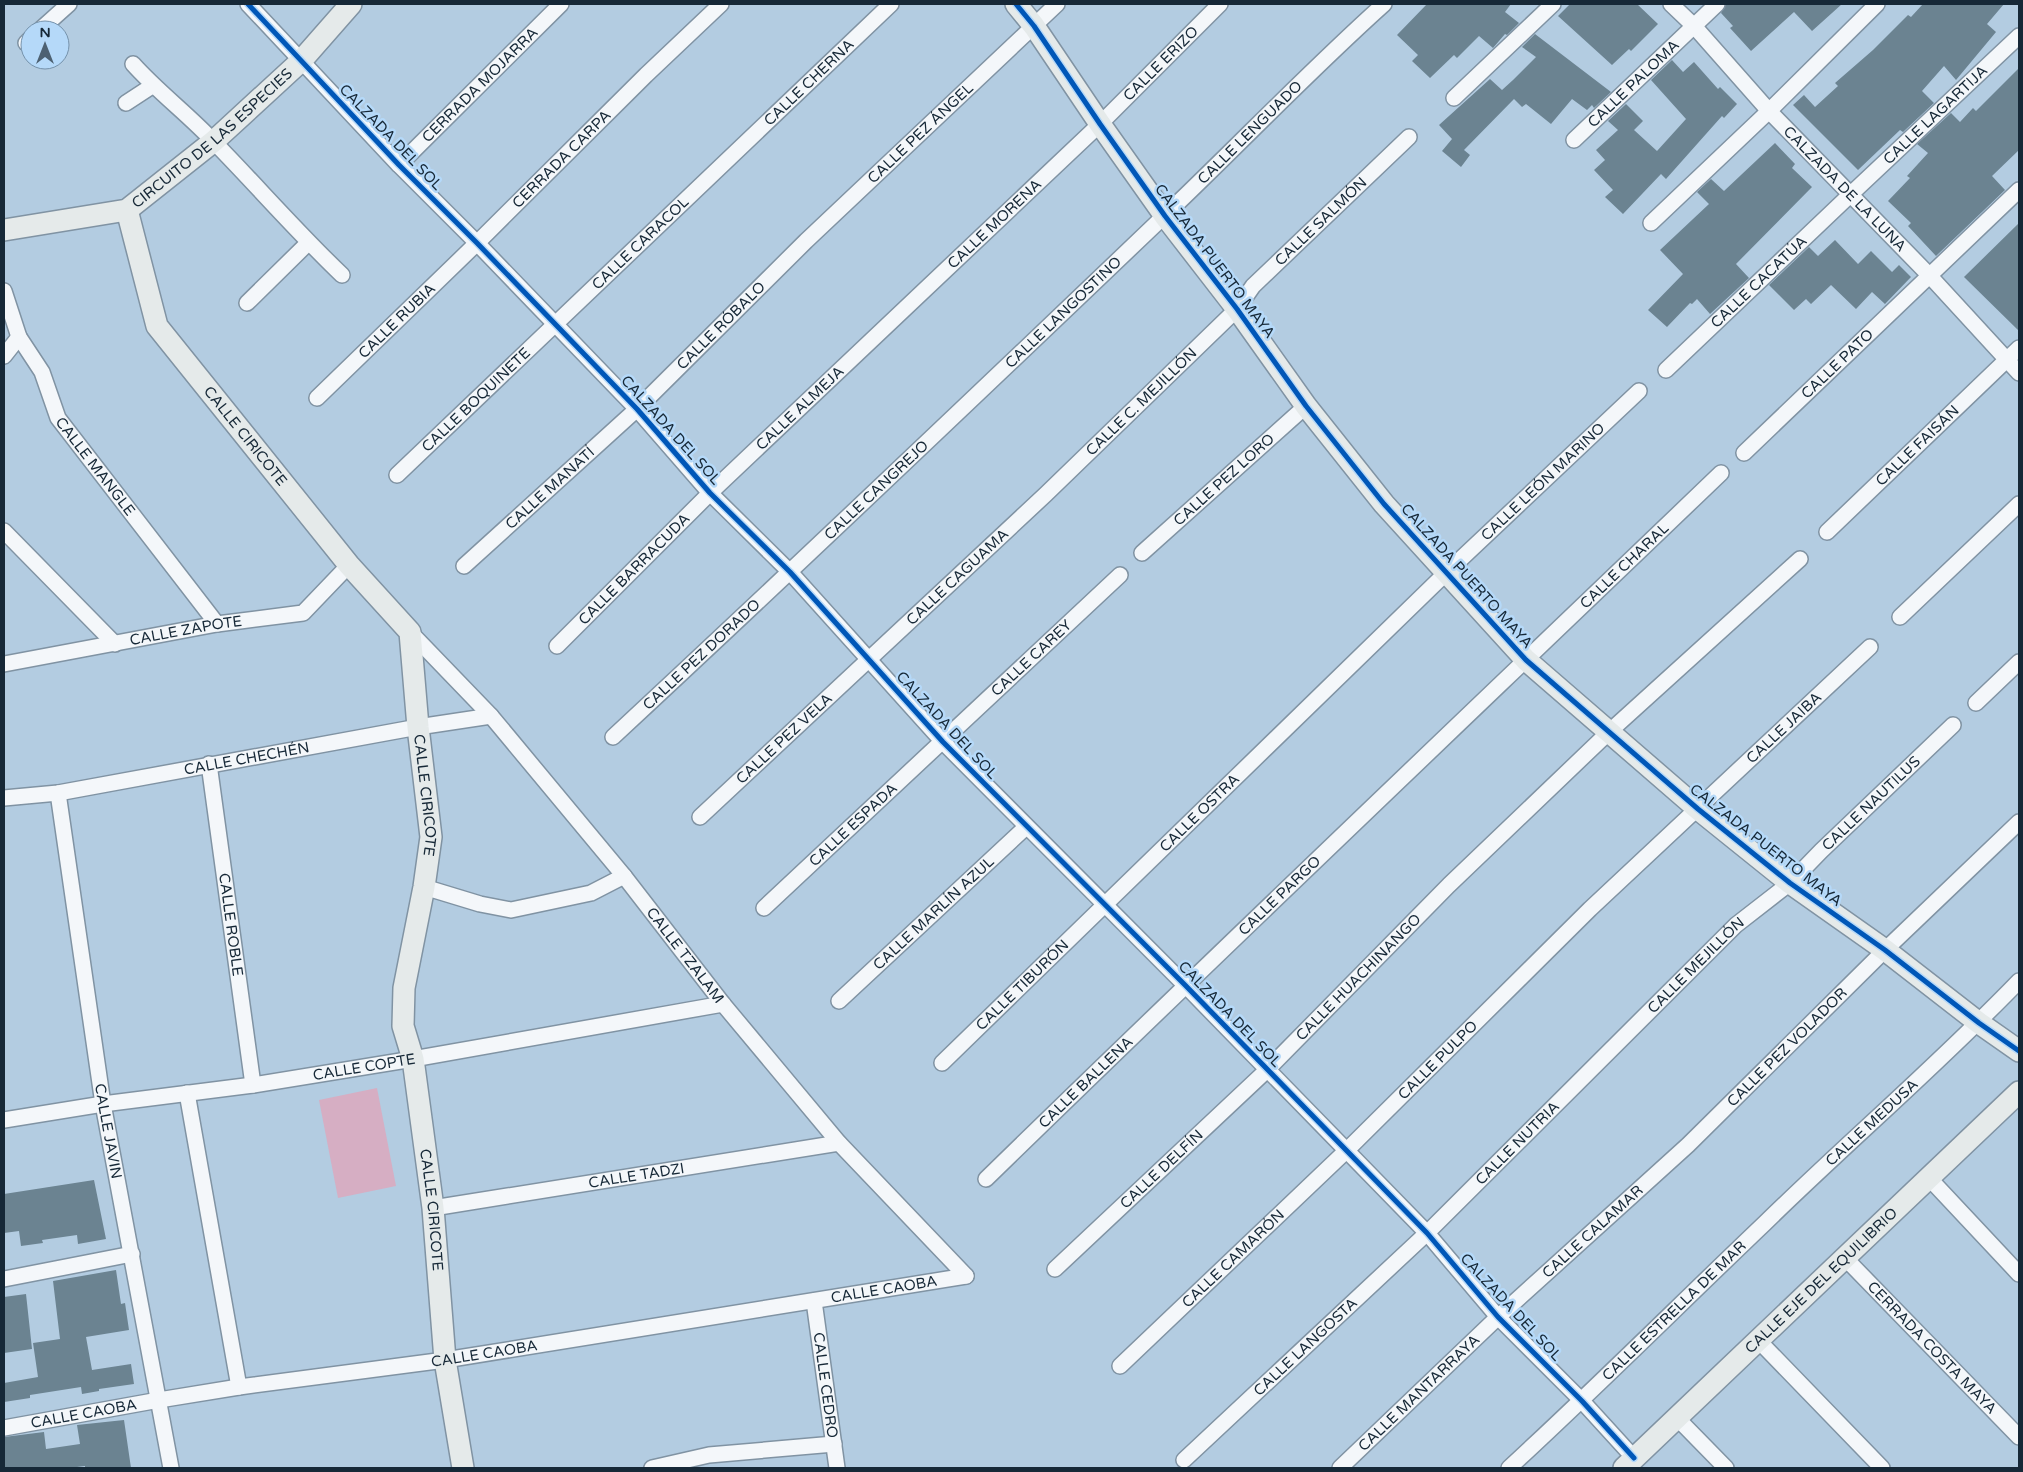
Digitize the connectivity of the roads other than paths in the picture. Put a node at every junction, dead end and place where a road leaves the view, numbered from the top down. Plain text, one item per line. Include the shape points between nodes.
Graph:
1 (69, 4) edge
2 (248, 4) edge
3 (351, 4) edge
4 (560, 4) edge
5 (721, 4) edge
6 (891, 4) edge
7 (1016, 4) edge
8 (1057, 4) edge
9 (1220, 4) edge
10 (1384, 4) edge
11 (1553, 4) edge
12 (1671, 4) edge
13 (1716, 4) edge
14 (1878, 4) edge
15 (51, 20) edge
16 (1034, 26) junction
17 (1694, 26) junction
18 (2019, 36) edge
19 (301, 61) junction
20 (133, 64) dead end
21 (152, 86) junction
22 (1454, 98) dead end
23 (126, 103) dead end
24 (1770, 111) junction
25 (1100, 124) junction
26 (1409, 137) dead end
27 (1574, 140) dead end
28 (214, 141) junction
29 (726, 160) joint
30 (399, 165) junction
31 (2019, 190) edge
32 (1851, 194) junction
33 (127, 210) junction
34 (1165, 216) junction
35 (1651, 223) dead end
36 (4, 230) edge
37 (806, 241) joint
38 (308, 243) junction
39 (477, 243) junction
40 (342, 275) dead end
41 (1930, 275) junction
42 (4, 291) edge
43 (247, 302) dead end
44 (1237, 309) junction
45 (888, 323) joint
46 (555, 325) junction
47 (19, 337) junction
48 (2019, 348) edge
49 (4, 356) edge
50 (2007, 360) junction
51 (1666, 370) dead end
52 (2019, 372) edge
53 (1639, 391) dead end
54 (316, 398) dead end
55 (1306, 406) junction
56 (636, 409) junction
57 (962, 409) joint
58 (1744, 453) dead end
59 (1721, 473) dead end
60 (397, 475) dead end
61 (710, 493) junction
62 (1046, 494) joint
63 (2019, 504) edge
64 (4, 531) edge
65 (1827, 532) dead end
66 (1142, 553) dead end
67 (1800, 559) dead end
68 (349, 565) junction
69 (464, 566) dead end
70 (790, 572) junction
71 (1447, 572) junction
72 (1120, 575) dead end
73 (1900, 617) dead end
74 (217, 624) junction
75 (410, 632) junction
76 (115, 644) junction
77 (556, 646) dead end
78 (1870, 647) dead end
79 (868, 659) junction
80 (1526, 660) junction
81 (2019, 662) edge
82 (4, 664) edge
83 (1976, 704) dead end
84 (491, 716) junction
85 (1294, 721) joint
86 (1953, 725) dead end
87 (418, 726) junction
88 (1610, 732) junction
89 (613, 737) dead end
90 (943, 742) junction
91 (210, 764) junction
92 (58, 792) junction
93 (4, 798) edge
94 (1373, 807) joint
95 (1698, 809) junction
96 (700, 817) dead end
97 (2019, 822) edge
98 (1026, 827) junction
99 (624, 876) junction
100 (1790, 883) junction
101 (424, 887) junction
102 (1105, 906) junction
103 (764, 908) dead end
104 (1885, 950) junction
105 (1528, 969) joint
106 (2019, 981) edge
107 (1185, 985) junction
108 (839, 1000) dead end
109 (722, 1004) junction
110 (1979, 1023) junction
111 (2019, 1051) edge
112 (1608, 1053) joint
113 (413, 1059) junction
114 (942, 1063) dead end
115 (1267, 1070) junction
116 (253, 1086) junction
117 (2019, 1092) edge
118 (186, 1093) junction
119 (103, 1104) junction
120 (4, 1120) edge
121 (839, 1143) junction
122 (1688, 1145) joint
123 (1346, 1152) junction
124 (1929, 1178) junction
125 (986, 1179) dead end
126 (433, 1208) junction
127 (1766, 1222) joint
128 (1427, 1233) junction
129 (132, 1254) junction
130 (1845, 1258) junction
131 (1055, 1269) dead end
132 (2019, 1274) edge
133 (966, 1276) joint
134 (4, 1279) edge
135 (814, 1301) junction
136 (1498, 1317) junction
137 (1758, 1340) junction
138 (445, 1360) junction
139 (1120, 1366) dead end
140 (239, 1387) junction
141 (159, 1400) junction
142 (1582, 1401) junction
143 (1677, 1418) junction
144 (4, 1428) edge
145 (2019, 1437) edge
146 (834, 1444) junction
147 (1184, 1460) dead end
148 (1629, 1463) edge
149 (171, 1468) edge
150 (463, 1468) edge
151 (652, 1468) edge
152 (837, 1468) edge
153 (1340, 1468) edge
154 (1509, 1468) edge
155 (1726, 1468) edge
156 (1882, 1468) edge

1 - 15 street
2 - 19 street, CALZADA DEL SOL
3 - 19 street, CIRCUITO DE LAS ESPECIES
4 - 30 street, CERRADA MOJARRA
5 - 39 street, CERRADA CARPA
6 - 29 street, CALLE CHERNA
7 - 16 street, CALZADA PUERTO MAYA
8 - 16 street, CALLE PEZ ÁNGEL
9 - 25 street, CALLE ERIZO
10 - 34 street, CALLE LENGUADO
11 - 22 street
12 - 17 street, CALZADA DE LA LUNA
13 - 17 street, CALLE PALOMA
14 - 24 street
16 - 25 street, CALZADA PUERTO MAYA
16 - 37 street, CALLE PEZ ÁNGEL
17 - 24 street, CALZADA DE LA LUNA
17 - 27 street, CALLE PALOMA
18 - 32 street, CALLE LAGARTIJA
19 - 28 street, CIRCUITO DE LAS ESPECIES
19 - 30 street, CALZADA DEL SOL
20 - 21 street
21 - 23 street
21 - 28 street
24 - 32 street, CALZADA DE LA LUNA
24 - 35 street
25 - 34 street, CALZADA PUERTO MAYA
25 - 45 street, CALLE MORENA
26 - 44 street, CALLE SALMÓN via 1253,286
28 - 33 street, CIRCUITO DE LAS ESPECIES
28 - 38 street
29 - 46 street, CALLE CARACOL
30 - 39 street, CALZADA DEL SOL
31 - 41 street, CALLE PATO
32 - 41 street, CALZADA DE LA LUNA
32 - 51 street, CALLE CACATÚA
33 - 36 street, CIRCUITO DE LAS ESPECIES
33 - 68 street, CALLE CIRICOTE via 157,326
34 - 44 street, CALZADA PUERTO MAYA
34 - 57 street, CALLE LANGOSTINO
37 - 56 street, CALLE RÓBALO
38 - 40 street
38 - 43 street
39 - 46 street, CALZADA DEL SOL
39 - 54 street, CALLE RUBIA
41 - 50 street, CALZADA DE LA LUNA
41 - 58 street, CALLE PATO
42 - 47 street, CALLE MANGLE
44 - 55 street, CALZADA PUERTO MAYA
44 - 62 street, CALLE C. MEJILLÓN
45 - 61 street, CALLE ALMEJA
46 - 56 street, CALZADA DEL SOL
46 - 60 street, CALLE BOQUINETE
47 - 49 street
47 - 74 street, CALLE MANGLE via 42,372 58,418
48 - 50 street, CALLE FAISÁN
50 - 52 street, CALZADA DE LA LUNA
50 - 65 street, CALLE FAISÁN
53 - 71 street, CALLE LEÓN MARINO
55 - 66 street, CALLE PEZ LORO
55 - 71 street, CALZADA PUERTO MAYA via 1384,504
56 - 61 street, CALZADA DEL SOL
56 - 69 street, CALLE MANATÍ
57 - 70 street, CALLE CANGREJO
59 - 80 street, CALLE CHARAL
61 - 70 street, CALZADA DEL SOL
61 - 77 street, CALLE BARRACUDA
62 - 79 street, CALLE CAGUAMA
63 - 73 street
64 - 76 street
67 - 88 street, CALLE HUACHINANGO
68 - 74 street, CALLE ZAPOTE via 303,612
68 - 75 street, CALLE CIRICOTE
70 - 79 street, CALZADA DEL SOL
70 - 89 street, CALLE PEZ DORADO
71 - 80 street, CALZADA PUERTO MAYA
71 - 85 street, CALLE LEÓN MARINO
72 - 90 street, CALLE CAREY
74 - 76 street, CALLE ZAPOTE
75 - 84 street, CALLE TZALAM
75 - 87 street, CALLE CIRICOTE
76 - 82 street, CALLE ZAPOTE
78 - 95 street, CALLE JAIBA
79 - 90 street, CALZADA DEL SOL
79 - 96 street, CALLE PEZ VELA
80 - 88 street, CALZADA PUERTO MAYA
80 - 94 street, CALLE CHARAL
81 - 83 street
84 - 87 street, CALLE CHECHÉN
84 - 99 street, CALLE TZALAM
85 - 102 street, CALLE OSTRA
86 - 100 street, CALLE NAUTILUS
87 - 91 street, CALLE CHECHÉN
87 - 101 street, CALLE CIRICOTE via 431,837
88 - 95 street, CALZADA PUERTO MAYA
88 - 115 street, CALLE HUACHINANGO via 1449,885
90 - 98 street, CALZADA DEL SOL
90 - 103 street, CALLE ESPADA
91 - 92 street, CALLE CHECHÉN
91 - 116 street, CALLE ROBLE
92 - 93 street, CALLE CHECHÉN
92 - 119 street, CALLE JAVIN
94 - 107 street, CALLE PARGO
95 - 100 street, CALZADA PUERTO MAYA
95 - 105 street, CALLE JAIBA
97 - 104 street, CALLE PEZ VOLADOR
98 - 102 street, CALZADA DEL SOL
98 - 108 street, CALLE MARLÍN AZUL
99 - 101 street via 591,893 511,910
99 - 109 street, CALLE TZALAM
100 - 104 street, CALZADA PUERTO MAYA
100 - 112 street, CALLE MEJILLÓN via 1736,925
101 - 113 street, CALLE CIRICOTE via 404,988 403,1026
102 - 107 street, CALZADA DEL SOL
102 - 114 street, CALLE TIBURÓN
104 - 110 street, CALZADA PUERTO MAYA
104 - 122 street, CALLE PEZ VOLADOR
105 - 123 street, CALLE PULPO
106 - 110 street, CALLE MEDUSA
107 - 115 street, CALZADA DEL SOL
107 - 125 street, CALLE BALLENA
109 - 113 street, CALLE COPTE
109 - 121 street, CALLE TZALAM
110 - 111 street, CALZADA PUERTO MAYA
110 - 127 street, CALLE MEDUSA
112 - 128 street, CALLE NUTRIA
113 - 116 street, CALLE COPTE
113 - 126 street, CALLE CIRICOTE
115 - 123 street, CALZADA DEL SOL
115 - 131 street, CALLE DELFÍN
116 - 118 street, CALLE COPTE
117 - 124 street, CALLE EJE DEL EQUILIBRIO
118 - 119 street, CALLE COPTE
118 - 140 street
119 - 120 street, CALLE COPTE
119 - 129 street, CALLE JAVIN
121 - 126 street, CALLE TADZI
121 - 133 street, CALLE TZALAM
122 - 136 street, CALLE CALAMAR
123 - 128 street, CALZADA DEL SOL
123 - 139 street, CALLE CAMARÓN
124 - 130 street, CALLE EJE DEL EQUILIBRIO
124 - 132 street
126 - 138 street, CALLE CIRICOTE
127 - 142 street, CALLE ESTRELLA DE MAR
128 - 136 street, CALZADA DEL SOL
128 - 147 street, CALLE LANGOSTA
129 - 134 street
129 - 141 street, CALLE JAVIN
130 - 137 street, CALLE EJE DEL EQUILIBRIO
130 - 145 street, CERRADA COSTA MAYA
133 - 135 street, CALLE CAOBA
135 - 138 street, CALLE CAOBA
135 - 146 street, CALLE CEDRO
136 - 142 street, CALZADA DEL SOL
136 - 153 street, CALLE MANTARRAYA
137 - 143 street, CALLE EJE DEL EQUILIBRIO
137 - 156 street
138 - 140 street, CALLE CAOBA
138 - 150 street, CALLE CIRICOTE
140 - 141 street, CALLE CAOBA
141 - 144 street, CALLE CAOBA
141 - 149 street, CALLE JAVIN
142 - 148 street, CALZADA DEL SOL
142 - 154 street, CALLE ESTRELLA DE MAR
143 - 148 street, CALLE EJE DEL EQUILIBRIO
143 - 155 street
146 - 151 street via 709,1455
146 - 152 street, CALLE CEDRO

